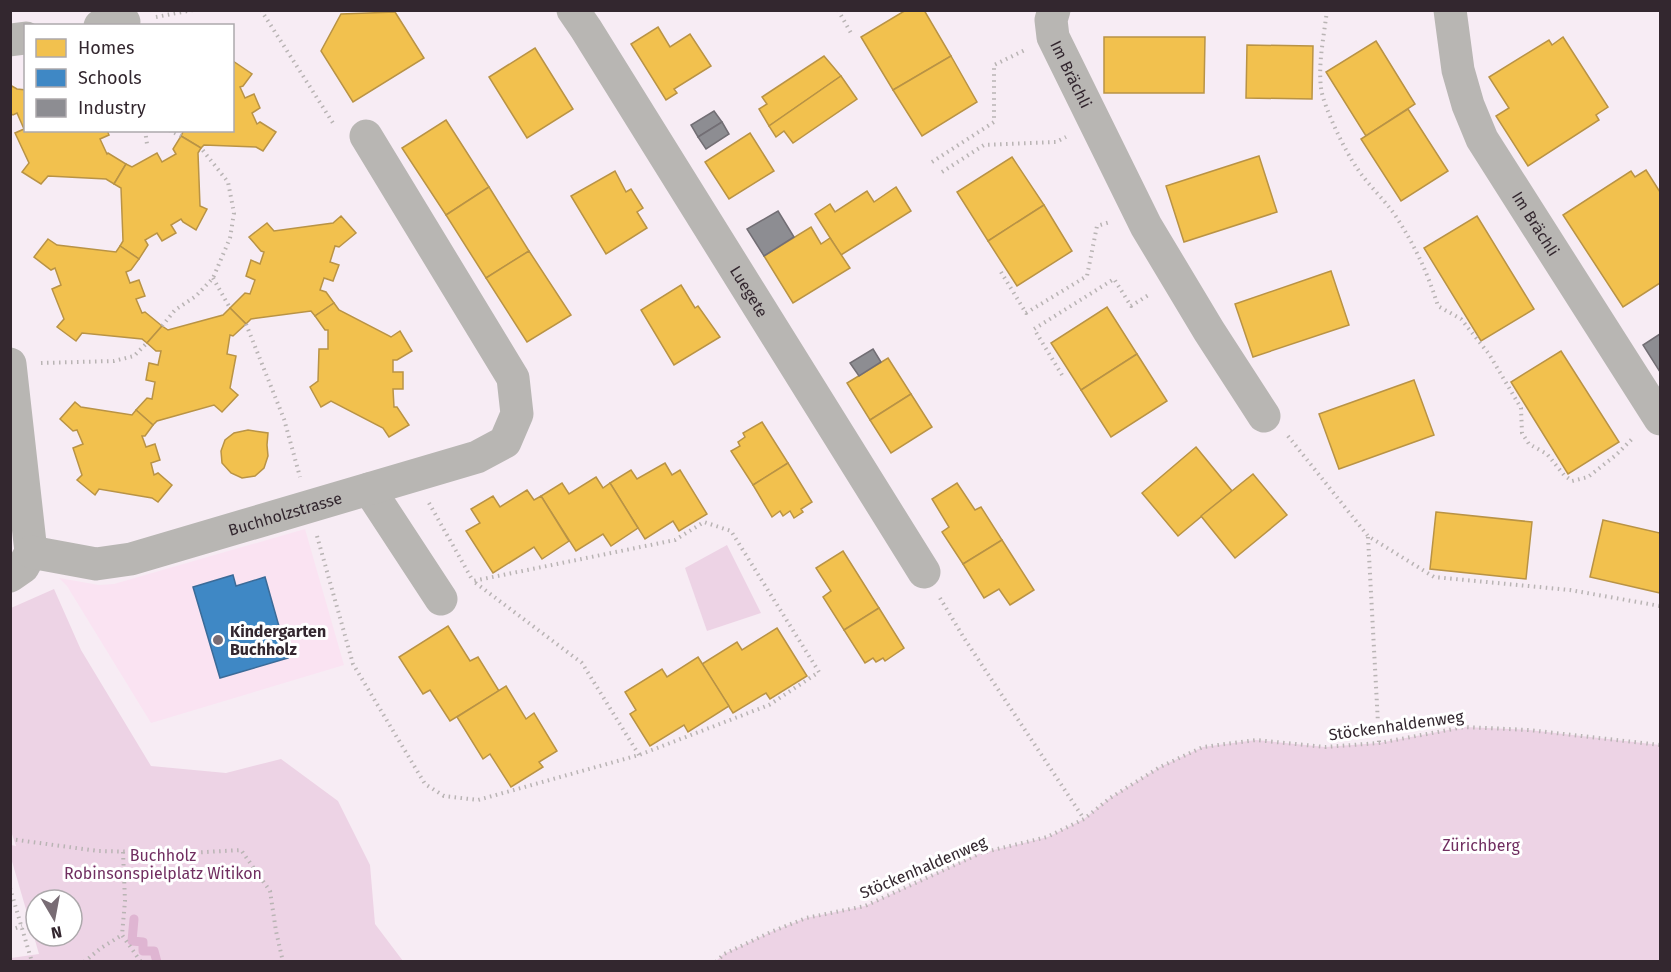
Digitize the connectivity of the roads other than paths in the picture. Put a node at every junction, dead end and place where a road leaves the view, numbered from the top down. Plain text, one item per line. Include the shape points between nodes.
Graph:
1 (573, 10) edge
2 (1450, 10) edge
3 (1053, 24) edge
4 (366, 136) road end
5 (10, 364) edge
6 (1264, 416) road end
7 (1659, 417) edge
8 (369, 489) junction
9 (20, 564) edge
10 (924, 572) road end
11 (441, 599) dead end

1 - 10 street, Luegete
2 - 7 street, Im Brächli via 1458,70 1482,139
3 - 6 street, Im Brächli via 1086,106 1146,226
4 - 8 street, Buchholzstrasse via 513,378 517,414 505,442 477,457
5 - 9 street, Buchholzstrasse
8 - 9 street, Buchholzstrasse via 131,558 96,564
8 - 11 street

